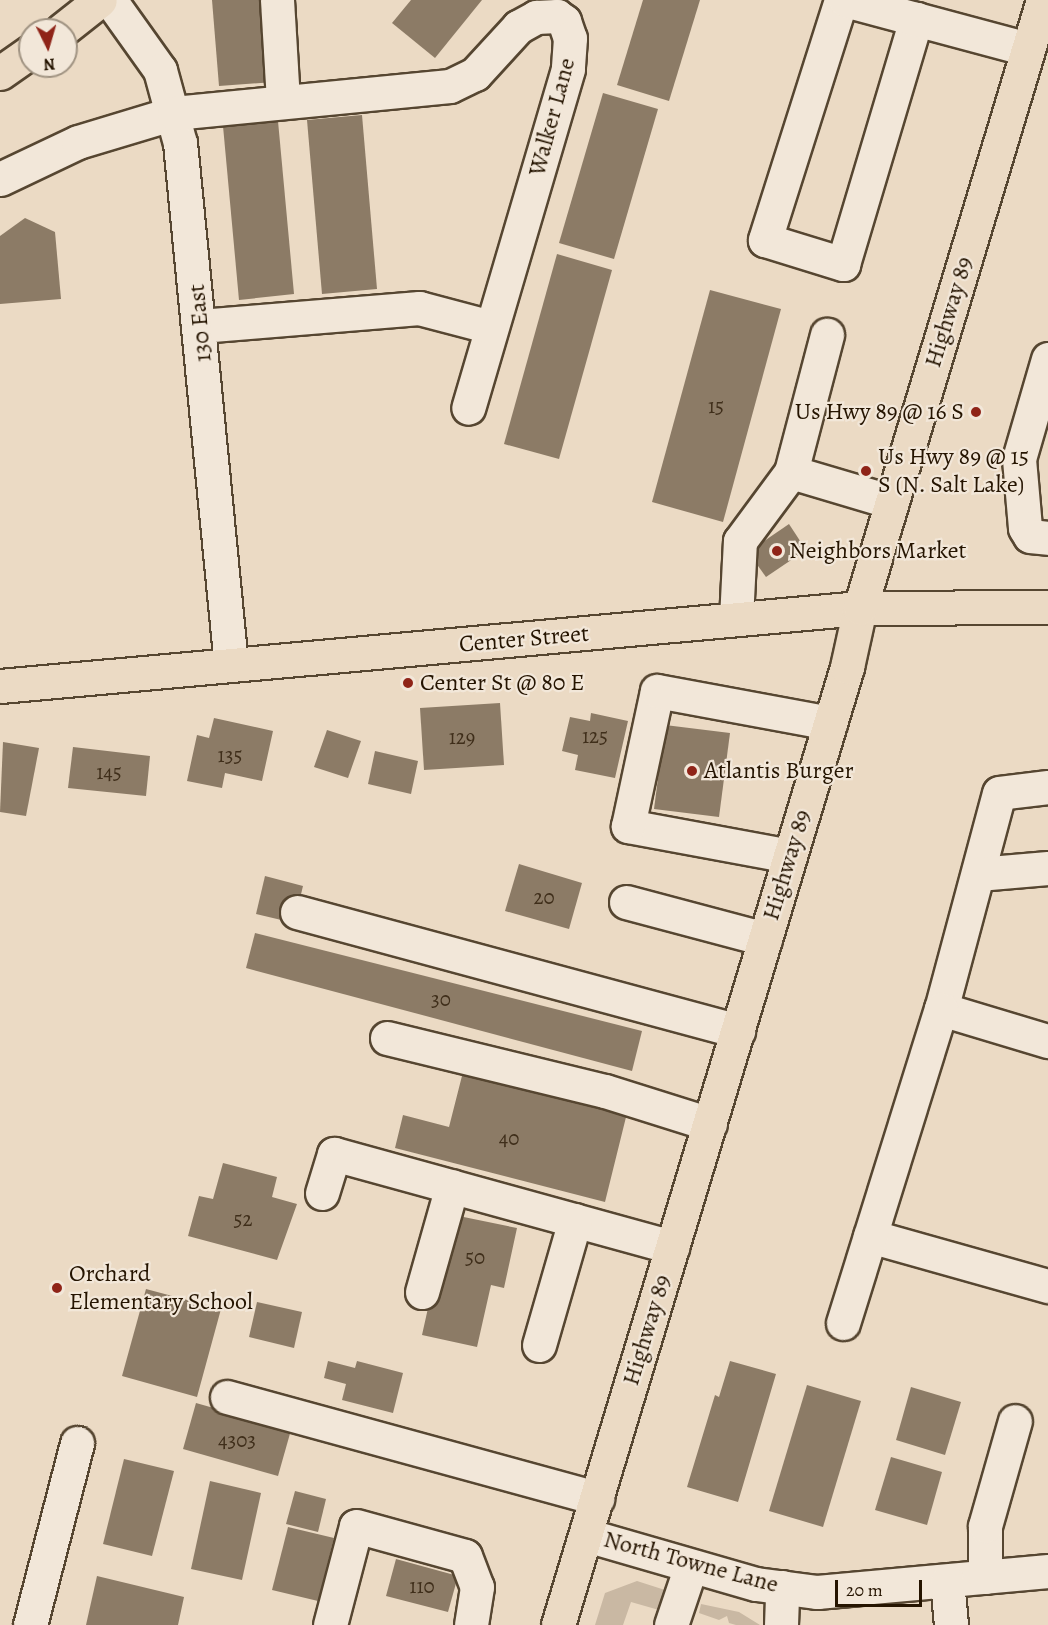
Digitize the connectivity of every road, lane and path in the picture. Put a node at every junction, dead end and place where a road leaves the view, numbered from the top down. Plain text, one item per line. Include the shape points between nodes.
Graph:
1 (100, 0) edge
2 (110, 0) edge
3 (277, 0) edge
4 (843, 0) edge
5 (1043, 0) edge
6 (561, 8) edge
7 (77, 18) edge
8 (916, 19) junction
9 (1028, 49) junction
10 (18, 60) edge
11 (0, 73) edge
12 (283, 102) junction
13 (174, 113) junction
14 (0, 178) edge
15 (200, 326) junction
16 (491, 327) junction
17 (827, 335) dead end
18 (1048, 359) edge
19 (468, 408) dead end
20 (791, 472) junction
21 (892, 502) junction
22 (1048, 538) edge
23 (1048, 607) edge
24 (860, 608) junction
25 (736, 619) junction
26 (231, 665) junction
27 (0, 686) edge
28 (830, 723) junction
29 (1048, 787) edge
30 (790, 856) junction
31 (1048, 868) edge
32 (978, 874) junction
33 (626, 902) dead end
34 (297, 912) dead end
35 (765, 939) junction
36 (941, 1009) junction
37 (738, 1031) junction
38 (387, 1038) dead end
39 (1048, 1041) edge
40 (710, 1124) junction
41 (452, 1186) junction
42 (322, 1193) dead end
43 (575, 1220) junction
44 (870, 1236) junction
45 (672, 1247) junction
46 (1048, 1286) edge
47 (422, 1292) dead end
48 (843, 1323) dead end
49 (539, 1345) dead end
50 (227, 1397) dead end
51 (1015, 1421) dead end
52 (77, 1443) dead end
53 (597, 1498) junction
54 (586, 1534) junction
55 (691, 1566) junction
56 (1048, 1571) edge
57 (985, 1577) junction
58 (947, 1581) junction
59 (782, 1587) junction
60 (479, 1623) edge
61 (30, 1625) edge
62 (330, 1625) edge
63 (558, 1625) edge
64 (670, 1625) edge
65 (781, 1625) edge
66 (951, 1625) edge

1 - 7 main road
2 - 13 street, 130 East via 160,70
3 - 12 street
4 - 8 street
4 - 8 street via 765,240 843,264
5 - 9 main road, Highway 89
6 - 12 street, Walker Lane via 518,27 475,74 459,83
6 - 16 street, Walker Lane via 570,38 568,69
8 - 9 street
9 - 21 main road, Highway 89
10 - 11 main road
12 - 13 street, Walker Lane
13 - 14 street, Walker Lane via 78,142
13 - 15 street, 130 East via 185,170
15 - 16 street via 419,308
15 - 26 street, 130 East
16 - 19 street, Walker Lane
17 - 20 street
18 - 22 street via 1019,459 1025,528 1030,536
20 - 21 street
20 - 25 street via 740,541
21 - 24 main road, Highway 89
23 - 24 main road, Center Street
24 - 25 main road, Center Street
24 - 28 main road, Highway 89
25 - 26 main road, Center Street
26 - 27 main road, Center Street
28 - 30 main road, Highway 89
28 - 30 street via 657,691 628,826
29 - 32 street via 999,793
30 - 35 main road, Highway 89
31 - 32 street
32 - 36 street
33 - 35 street
34 - 37 street
35 - 37 main road, Highway 89
36 - 39 street
36 - 44 street
37 - 40 main road, Highway 89
38 - 40 street via 605,1091
40 - 45 main road, Highway 89
41 - 42 street via 334,1154
41 - 43 street
41 - 47 street
43 - 45 street
43 - 49 street
44 - 46 street
44 - 48 street
45 - 53 main road, Highway 89
50 - 53 street
51 - 57 street via 985,1526
52 - 61 street
53 - 54 main road, Highway 89
54 - 55 street, North Towne Lane
54 - 63 main road, Highway 89
55 - 59 street, North Towne Lane
55 - 64 street
56 - 57 street, North Towne Lane
57 - 58 street, North Towne Lane
58 - 59 street, North Towne Lane via 835,1592
58 - 66 street
59 - 65 street
60 - 62 street via 477,1587 465,1556 356,1526

